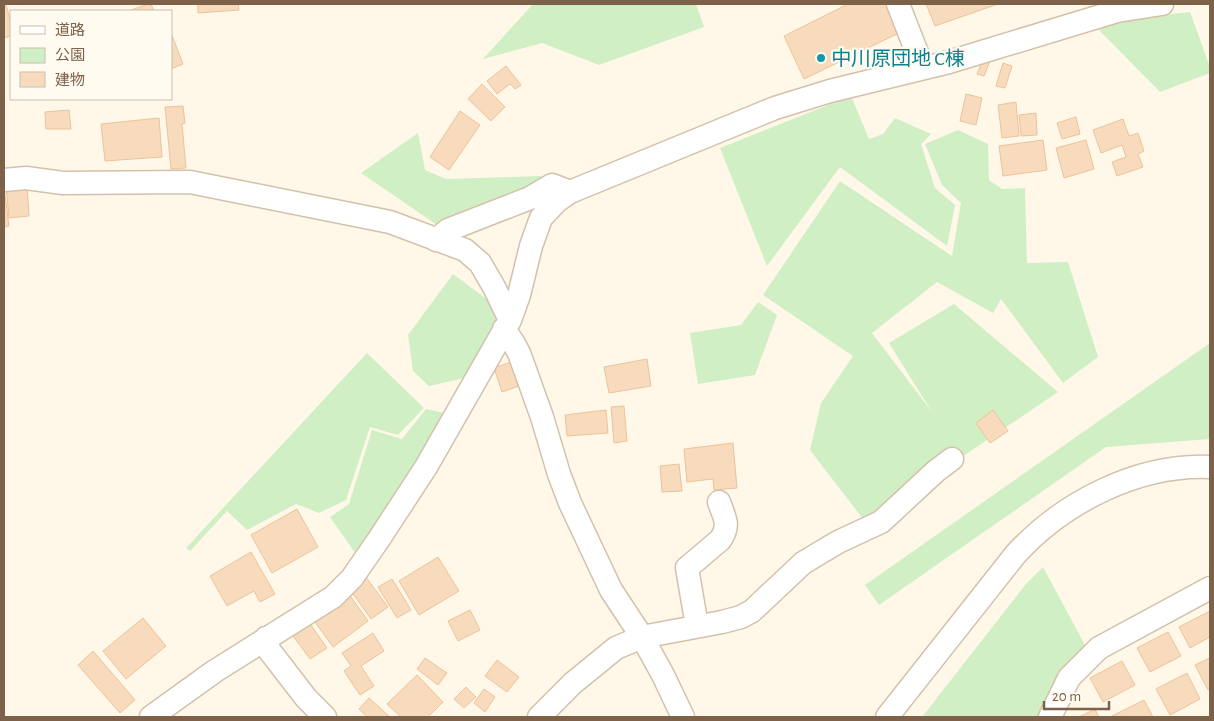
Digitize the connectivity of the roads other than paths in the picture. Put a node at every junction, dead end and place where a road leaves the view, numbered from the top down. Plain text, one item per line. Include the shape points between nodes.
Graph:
1 (898, 4) edge
2 (1162, 4) edge
3 (924, 68) junction
4 (4, 180) edge
5 (570, 192) junction
6 (436, 240) junction
7 (507, 325) junction
8 (952, 459) dead end
9 (1210, 468) edge
10 (719, 502) dead end
11 (1210, 588) edge
12 (697, 626) junction
13 (642, 637) junction
14 (266, 638) junction
15 (151, 717) edge
16 (325, 717) edge
17 (526, 717) edge
18 (530, 717) edge
19 (538, 717) edge
20 (683, 717) edge
21 (887, 717) edge
22 (1050, 717) edge

1 - 3 street
2 - 3 street via 1117,11
3 - 5 street via 775,108
4 - 6 street via 190,182 390,222
5 - 6 street via 552,185 530,198 448,230
5 - 7 street via 556,201 541,218
6 - 7 street via 466,250 480,263 494,287
7 - 13 street via 570,503 611,590
7 - 14 street via 426,467 352,578 333,596
8 - 12 street via 881,522 803,563 752,611 741,617
9 - 21 street via 1155,473 1126,482 1092,495 1046,525 1015,555
10 - 12 street via 727,526 724,534 687,568
11 - 22 street via 1099,648 1069,678
12 - 13 street
13 - 19 street via 616,648
13 - 20 street
14 - 15 street
14 - 16 street via 269,650
17 - 18 street

